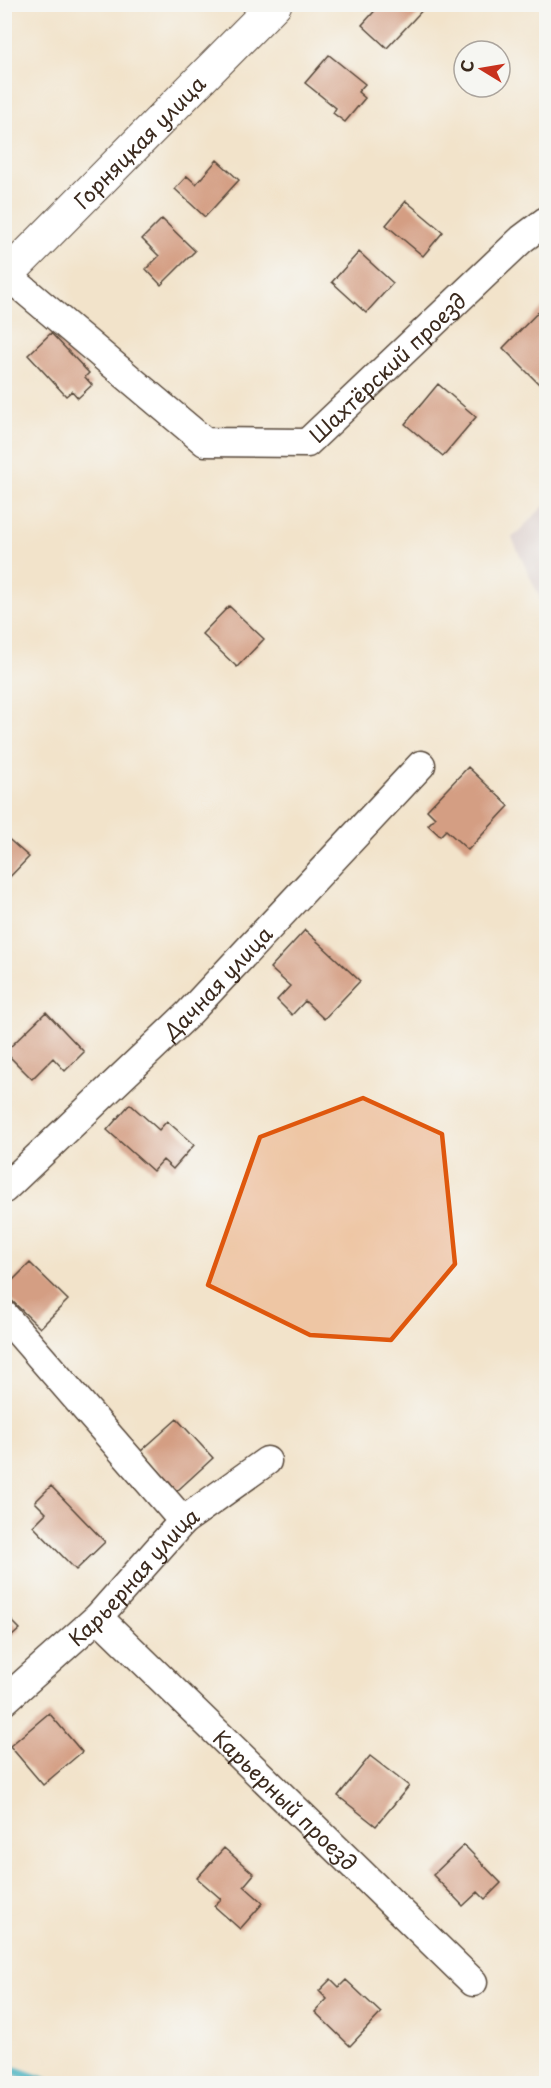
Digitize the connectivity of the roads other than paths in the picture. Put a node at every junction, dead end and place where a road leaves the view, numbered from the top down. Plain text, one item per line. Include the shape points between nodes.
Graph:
1 (275, 4) edge
2 (546, 222) edge
3 (6, 277) edge
4 (421, 765) dead end
5 (4, 1189) edge
6 (4, 1315) edge
7 (267, 1461) dead end
8 (183, 1521) junction
9 (98, 1617) junction
10 (4, 1701) edge
11 (473, 1982) dead end

1 - 3 main road, Горняцкая улица
2 - 3 street, Шахтёрский проезд via 522,238 307,443 205,442
4 - 5 street, Дачная улица via 187,1015
6 - 8 street
7 - 8 street, Карьерная улица
8 - 9 street, Карьерная улица
9 - 10 street, Карьерная улица
9 - 11 street, Карьерный проезд

